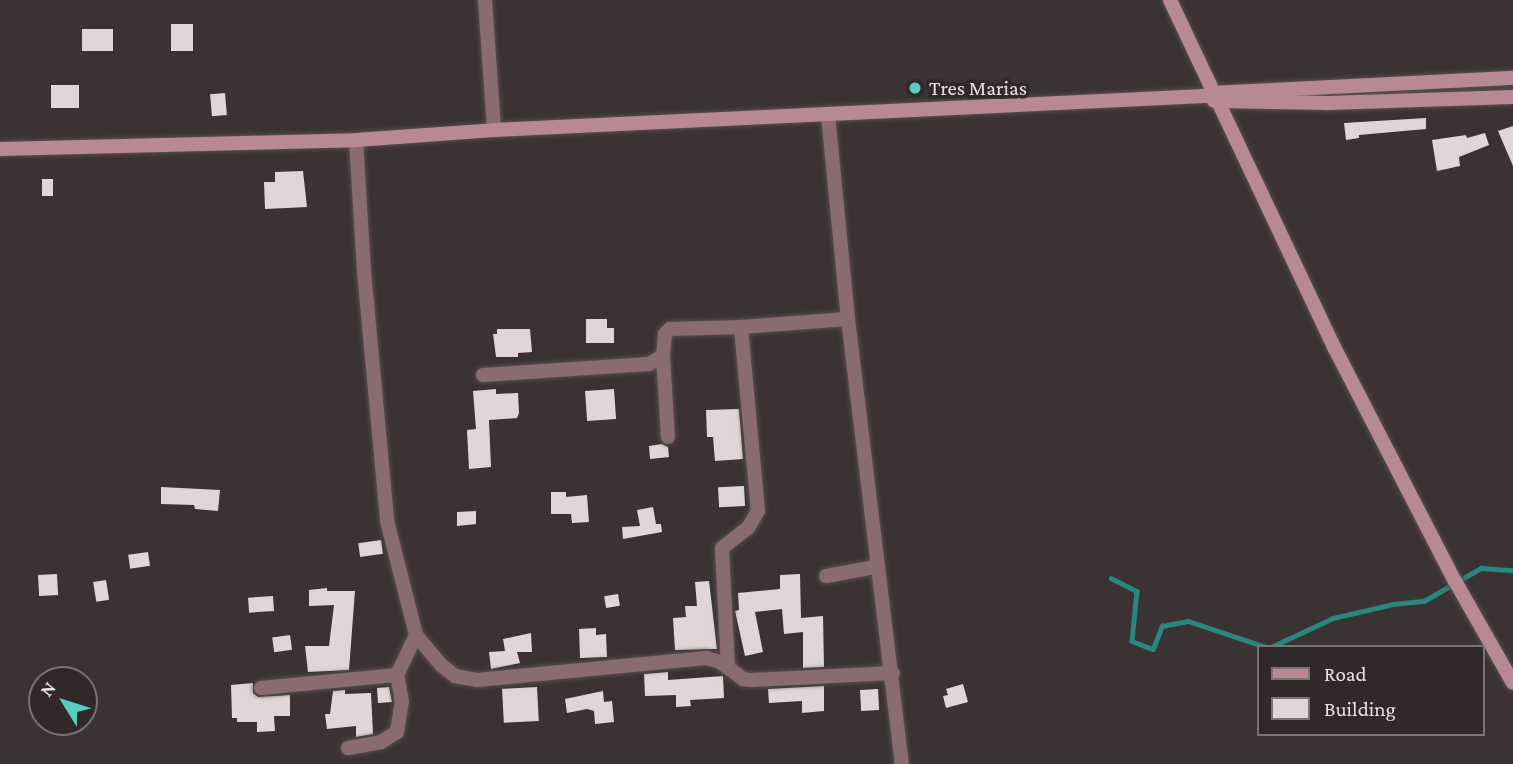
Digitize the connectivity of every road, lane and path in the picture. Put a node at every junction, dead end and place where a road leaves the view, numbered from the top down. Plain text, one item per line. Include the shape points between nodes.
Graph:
1 (485, 0) edge
2 (1170, 0) edge
3 (1512, 78) edge
4 (1512, 97) edge
5 (1213, 98) junction
6 (828, 116) junction
7 (494, 130) junction
8 (356, 140) junction
9 (0, 149) edge
10 (848, 319) junction
11 (741, 327) junction
12 (663, 356) junction
13 (483, 375) dead end
14 (668, 437) dead end
15 (876, 567) junction
16 (826, 576) dead end
17 (416, 635) junction
18 (728, 668) junction
19 (893, 673) junction
20 (397, 675) junction
21 (1513, 683) edge
22 (261, 688) dead end
23 (348, 748) dead end
24 (902, 764) edge

1 - 7 street
2 - 5 street
3 - 4 street
3 - 5 street
4 - 5 street
5 - 6 street
5 - 21 street via 1334,348 1454,581
6 - 7 street
6 - 10 street
7 - 8 street
8 - 9 street
8 - 17 street via 387,521
10 - 11 street
10 - 15 street
11 - 12 street via 670,329 665,334
11 - 18 street via 758,511 748,528 722,548
12 - 13 street via 649,363
12 - 14 street
15 - 16 street
15 - 19 street
17 - 18 street via 441,665 466,679 706,658
17 - 20 street
18 - 19 street via 751,680
19 - 24 street
20 - 22 street
20 - 23 street via 402,702 397,732 381,742

